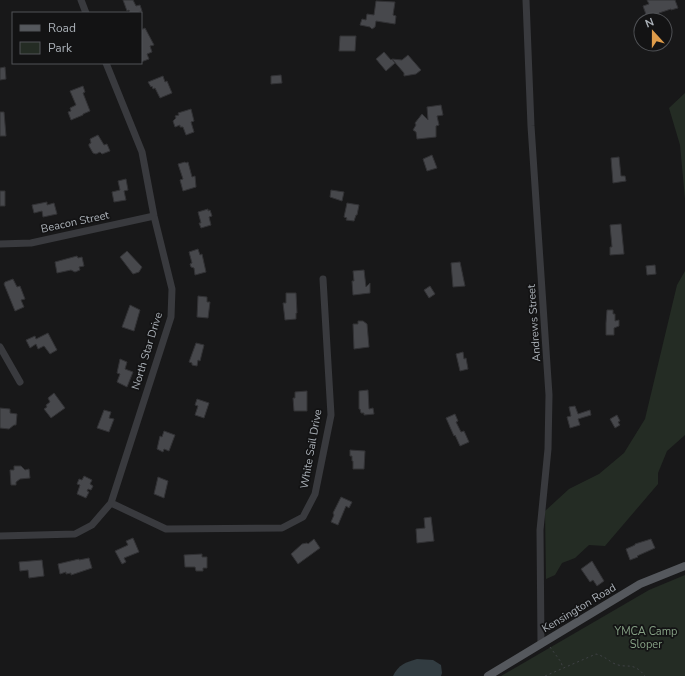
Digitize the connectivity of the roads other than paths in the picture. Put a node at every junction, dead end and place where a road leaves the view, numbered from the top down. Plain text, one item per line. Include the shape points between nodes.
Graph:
1 (81, 0) edge
2 (526, 0) edge
3 (86, 12) edge
4 (106, 64) edge
5 (154, 216) junction
6 (0, 244) edge
7 (323, 279) dead end
8 (0, 347) edge
9 (20, 382) dead end
10 (111, 503) junction
11 (0, 536) edge
12 (685, 566) edge
13 (544, 643) junction
14 (488, 676) edge

1 - 3 street
2 - 13 street, Andrews Street via 531,133 549,395 548,449 540,530
4 - 5 street, North Star Drive via 142,152
5 - 6 street, Beacon Street via 31,243
5 - 10 street, North Star Drive via 172,289 171,317
7 - 10 street, White Sail Drive via 331,415 315,494 303,517 282,528 166,530
8 - 9 street
10 - 11 street, North Star Drive via 92,525 74,534
12 - 13 main road, Kensington Road via 640,584
13 - 14 main road, Kensington Road

